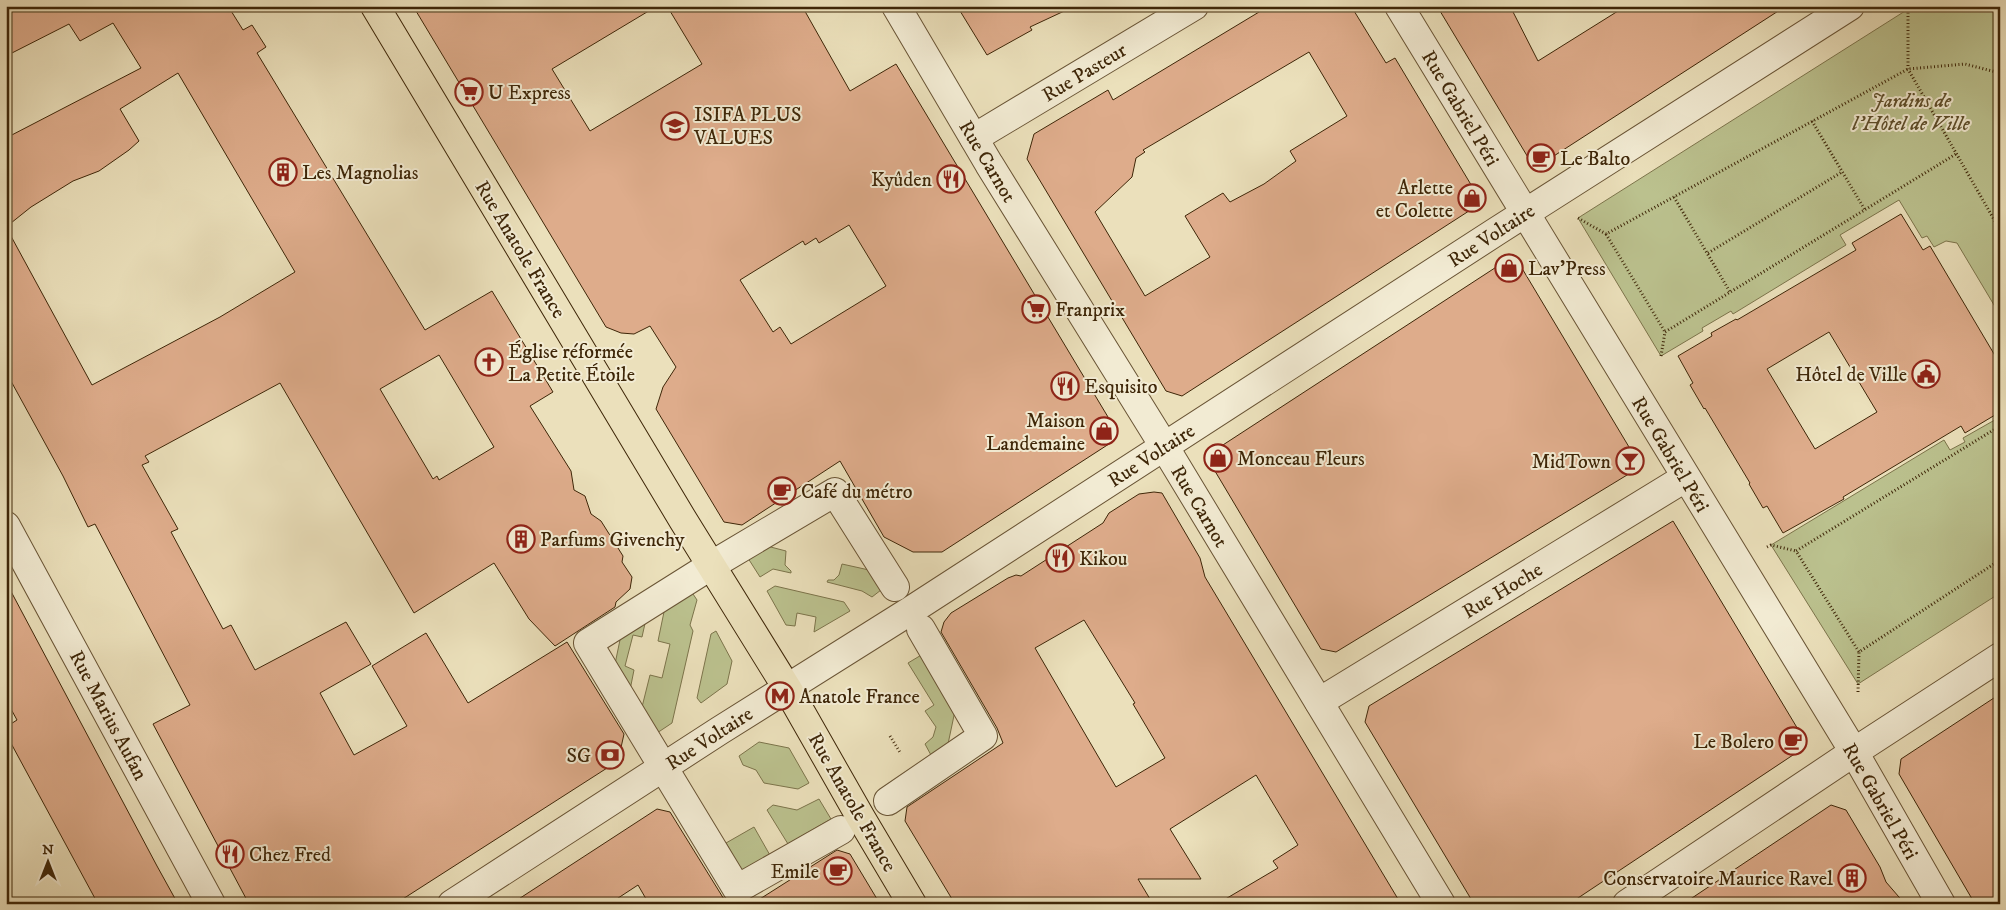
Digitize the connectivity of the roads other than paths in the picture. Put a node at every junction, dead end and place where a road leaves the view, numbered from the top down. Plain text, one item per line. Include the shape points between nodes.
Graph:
1 (376, 6) edge
2 (896, 6) edge
3 (1194, 6) edge
4 (1399, 6) edge
5 (1850, 6) edge
6 (974, 138) junction
7 (1526, 213) junction
8 (1164, 446) junction
9 (1685, 478) junction
10 (6, 526) edge
11 (712, 565) junction
12 (895, 587) dead end
13 (921, 629) dead end
14 (2000, 657) edge
15 (787, 688) junction
16 (1319, 702) junction
17 (1854, 752) junction
18 (664, 767) junction
19 (888, 801) dead end
20 (841, 830) dead end
21 (211, 904) edge
22 (452, 904) edge
23 (912, 904) edge
24 (1440, 904) edge
25 (1627, 904) edge
26 (1941, 904) edge

1 - 11 main road, Rue Anatole France
2 - 6 street, Rue Carnot
3 - 6 street, Rue Pasteur
4 - 7 street, Rue Gabriel Péri
5 - 7 street, Rue Voltaire
6 - 8 street, Rue Carnot
7 - 8 street, Rue Voltaire
7 - 9 street, Rue Gabriel Péri
8 - 15 street, Rue Voltaire
8 - 16 street, Rue Carnot
9 - 16 street, Rue Hoche
9 - 17 street, Rue Gabriel Péri
10 - 21 street, Rue Marius Aufan
11 - 12 street via 835,492
11 - 15 main road, Rue Anatole France
11 - 18 street via 588,643
13 - 19 street via 983,736
14 - 17 street
15 - 18 street, Rue Voltaire
15 - 23 main road, Rue Anatole France
16 - 24 street, Rue Carnot
17 - 25 street
17 - 26 street, Rue Gabriel Péri
18 - 20 street via 737,889
18 - 22 street, Rue Voltaire

